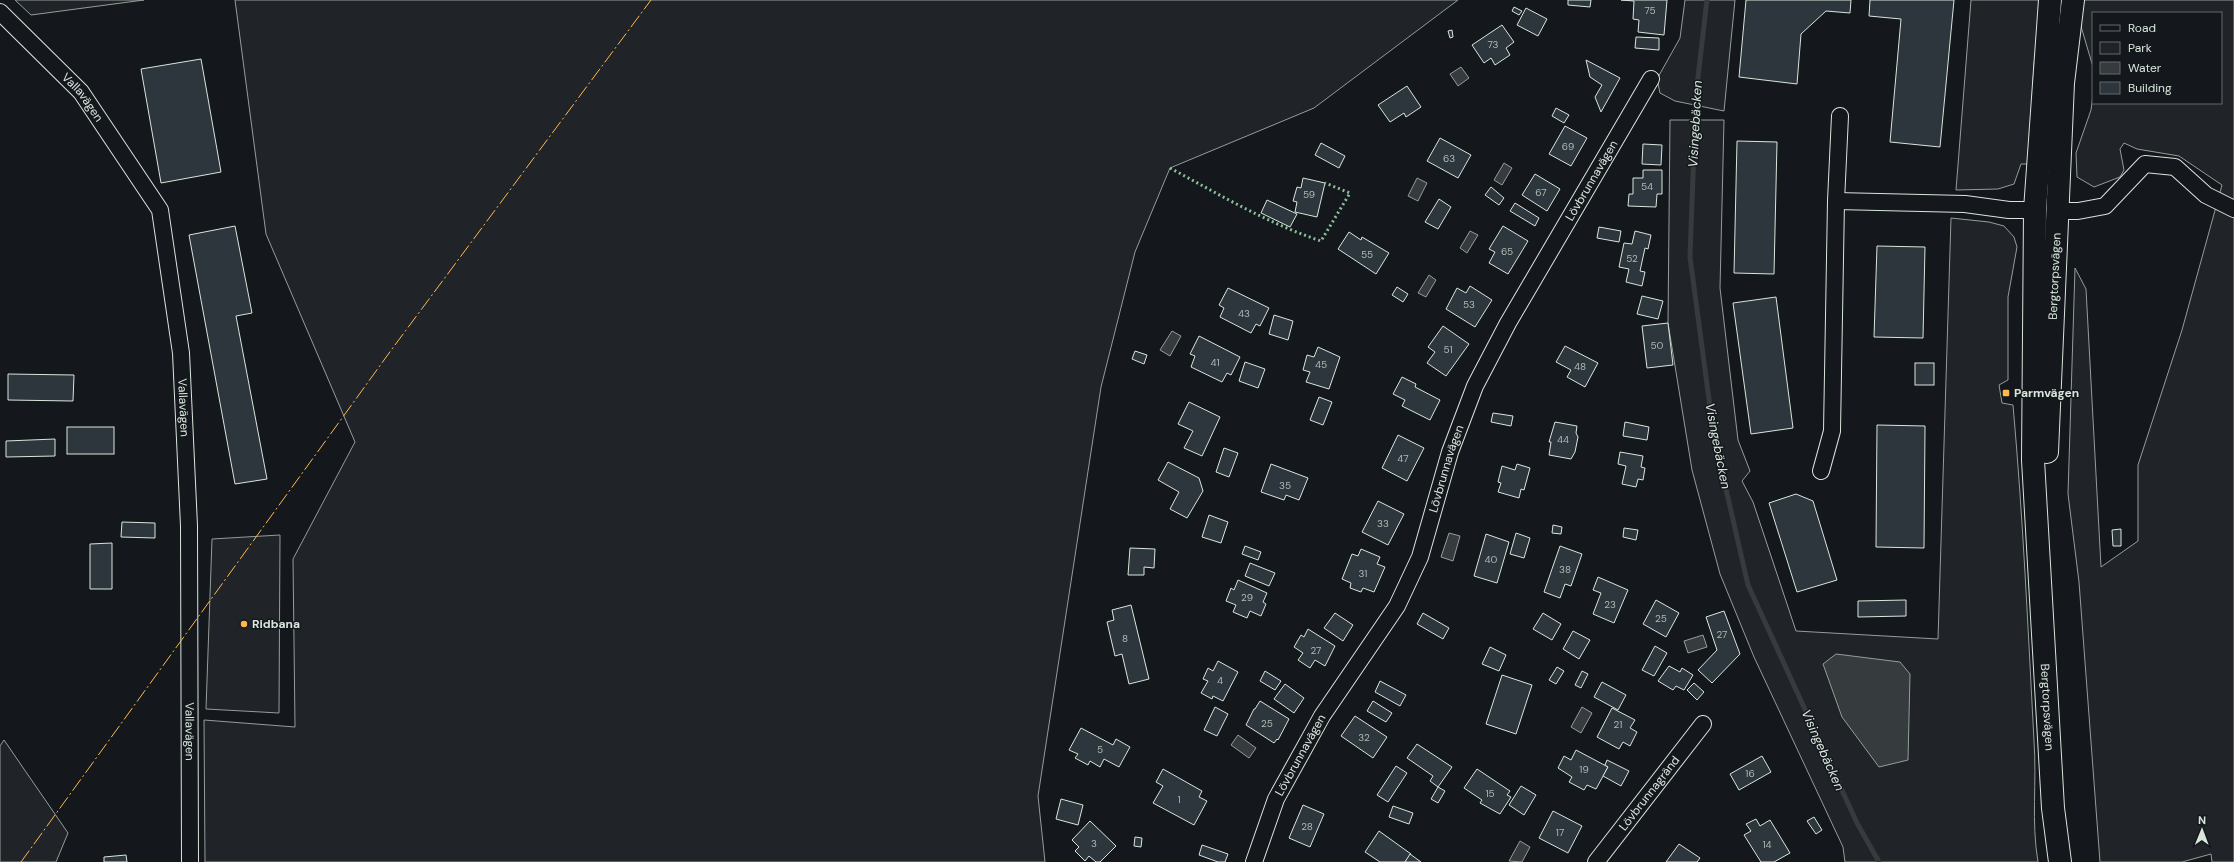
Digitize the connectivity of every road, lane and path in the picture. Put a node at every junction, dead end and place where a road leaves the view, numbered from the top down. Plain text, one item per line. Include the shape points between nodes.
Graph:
1 (2050, 0) edge
2 (2073, 0) edge
3 (0, 12) edge
4 (1651, 79) dead end
5 (1840, 116) dead end
6 (1836, 201) junction
7 (2234, 209) edge
8 (2035, 210) junction
9 (2057, 211) junction
10 (1821, 471) dead end
11 (2038, 552) junction
12 (1703, 724) dead end
13 (190, 862) edge
14 (1254, 862) edge
15 (1596, 862) edge
16 (2060, 862) edge

1 - 8 main road, Bergtorpsvägen
2 - 9 main road, Bergtorpsvägen via 2063,83
3 - 13 street, Vallavägen via 81,92 160,210 181,353 188,518
4 - 14 street, Lövbrunnavägen via 1508,323 1475,386 1450,452 1413,574 1386,625 1318,722 1276,800
5 - 6 street
6 - 8 street via 1965,204 2009,210
6 - 10 street via 1832,431
7 - 9 street via 2206,194 2175,167 2145,164 2105,206 2078,211
8 - 9 main road
8 - 11 main road, Bergtorpsvägen via 2033,460
9 - 11 main road, Bergtorpsvägen via 2047,460
11 - 16 main road, Bergtorpsvägen via 2053,808
12 - 15 street, Lövbrunnagränd

